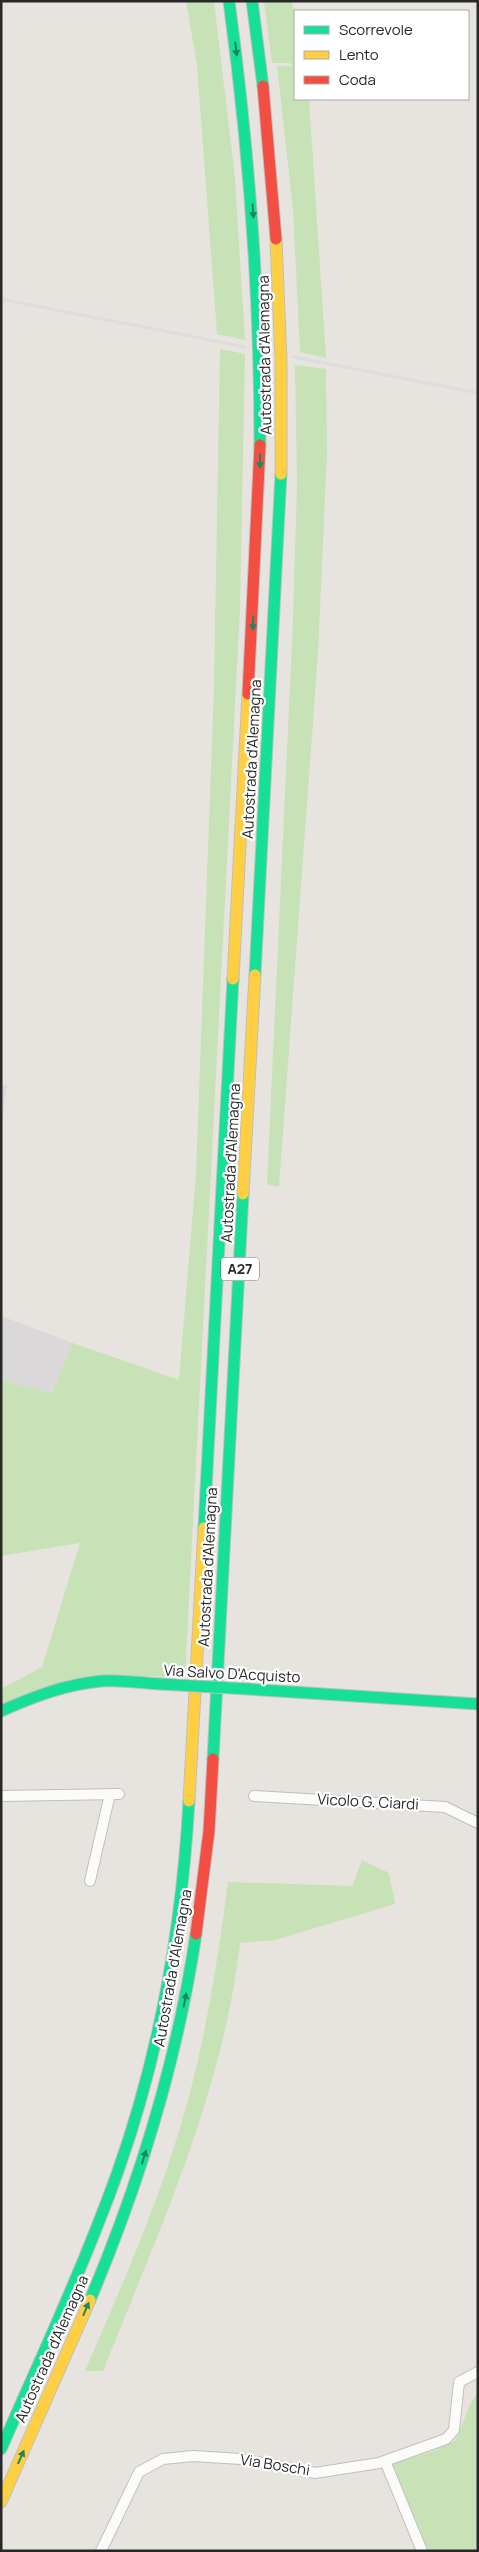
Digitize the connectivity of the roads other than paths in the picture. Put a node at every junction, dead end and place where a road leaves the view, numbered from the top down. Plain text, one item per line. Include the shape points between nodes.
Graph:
1 (229, 1) edge
2 (252, 1) edge
3 (474, 1705) edge
4 (1, 1711) edge
5 (1, 1796) edge
6 (254, 1796) dead end
7 (478, 1823) edge
8 (90, 1881) dead end
9 (478, 2372) edge
10 (1, 2449) edge
11 (385, 2461) junction
12 (1, 2502) edge
13 (101, 2551) edge
14 (422, 2551) edge

1 -> 10 main road, Autostrada d'Alemagna / A27 via 251,181 258,319 260,471 186,1855 163,2003 131,2126 88,2248
12 -> 2 main road, Autostrada d'Alemagna / A27 via 87,2308 140,2170 179,2034 192,1968 208,1840 281,482 277,239 261,59
3 - 4 main road, Via Salvo D'Acquisto, bridge via 103,1681 32,1696
5 - 8 street via 114,1794
6 - 7 street, Vicolo G. Ciardi via 445,1807
9 - 11 street, Via Boschi via 459,2382 454,2430 446,2439
11 - 13 street, Via Boschi via 315,2473 241,2459 192,2456 163,2459 139,2472
11 - 14 street

